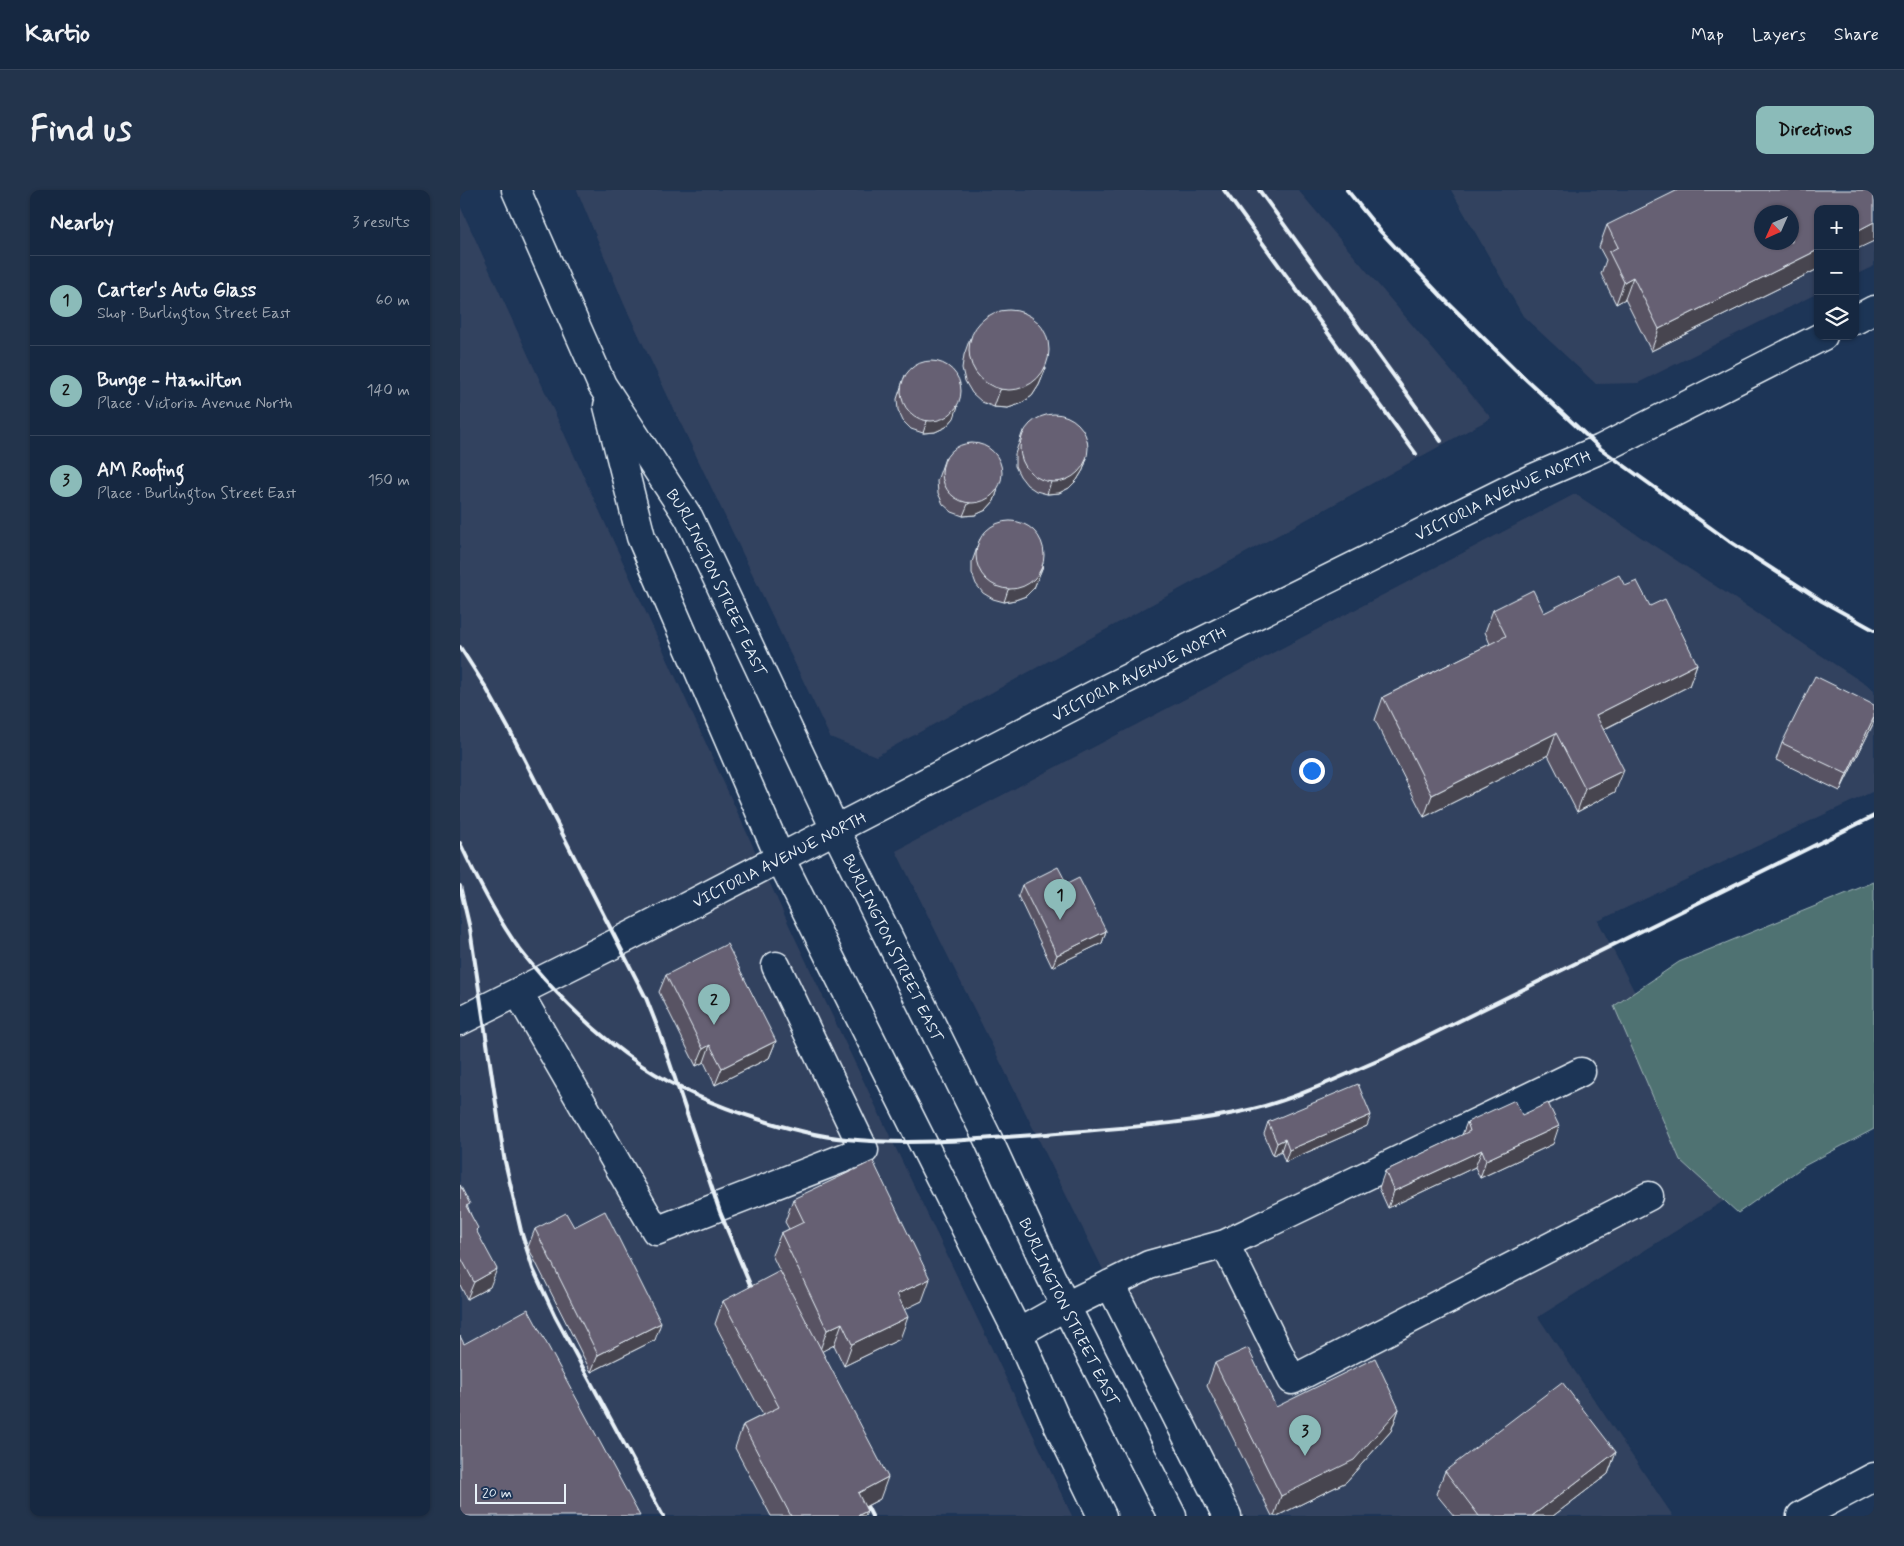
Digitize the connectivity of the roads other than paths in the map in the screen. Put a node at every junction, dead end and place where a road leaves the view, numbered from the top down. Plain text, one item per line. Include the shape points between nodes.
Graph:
1 (516, 190) edge
2 (1874, 310) edge
3 (1859, 318) edge
4 (1815, 340) edge
5 (602, 385) junction
6 (835, 829) junction
7 (780, 858) junction
8 (776, 966) dead end
9 (518, 992) junction
10 (460, 1020) edge
11 (1581, 1072) dead end
12 (1649, 1196) dead end
13 (1225, 1244) junction
14 (1110, 1284) junction
15 (1066, 1306) junction
16 (1018, 1333) junction
17 (1874, 1478) edge
18 (1806, 1515) edge
19 (1102, 1516) edge
20 (1172, 1516) edge
21 (1227, 1516) edge

1 - 5 main road, BURLINGTON STREET EAST
2 - 3 main road
4 - 6 main road, VICTORIA AVENUE NORTH via 1600,449 1522,483 1098,693
5 - 6 main road, BURLINGTON STREET EAST via 689,518
5 - 7 main road, BURLINGTON STREET EAST via 641,537
6 - 7 main road, VICTORIA AVENUE NORTH
6 - 15 main road, BURLINGTON STREET EAST via 988,1139
7 - 9 main road, VICTORIA AVENUE NORTH
7 - 16 main road, BURLINGTON STREET EAST
8 - 9 main road via 864,1150 656,1231
9 - 10 main road, VICTORIA AVENUE NORTH
11 - 13 main road
12 - 13 main road via 1292,1380
13 - 14 main road via 1149,1265
14 - 15 main road
14 - 21 main road
15 - 16 main road
15 - 20 main road, BURLINGTON STREET EAST
16 - 19 main road, BURLINGTON STREET EAST
17 - 18 main road

